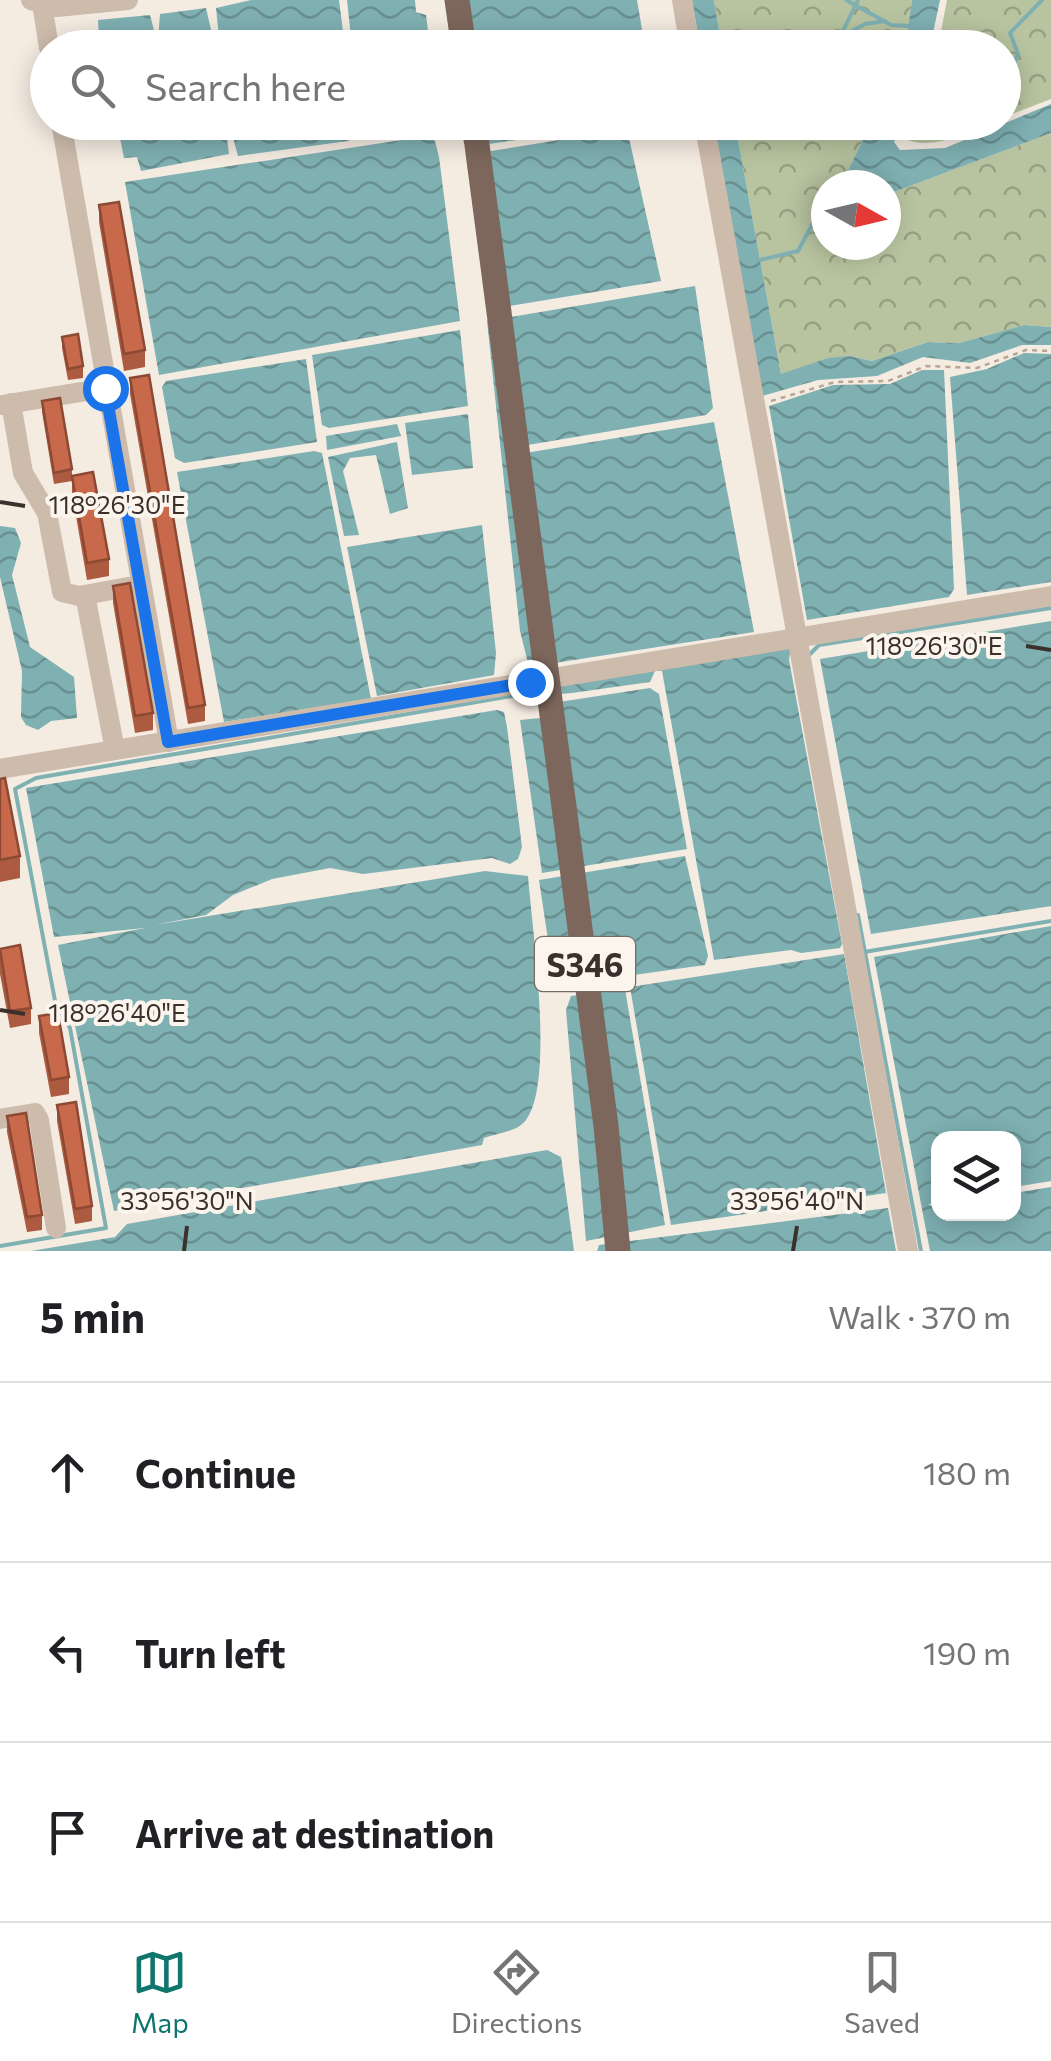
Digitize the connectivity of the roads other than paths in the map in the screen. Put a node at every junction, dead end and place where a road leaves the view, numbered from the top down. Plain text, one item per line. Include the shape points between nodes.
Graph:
1 (128, 0) edge
2 (458, 0) edge
3 (682, 0) edge
4 (36, 2) edge
5 (44, 30) edge
6 (462, 30) edge
7 (687, 30) edge
8 (64, 140) edge
9 (476, 140) edge
10 (707, 140) edge
11 (105, 388) junction
12 (6, 404) edge
13 (140, 584) junction
14 (85, 595) junction
15 (1051, 596) edge
16 (795, 640) junction
17 (547, 675) junction
18 (168, 742) junction
19 (115, 750) junction
20 (0, 769) edge
21 (0, 1119) edge
22 (56, 1228) dead end
23 (618, 1251) edge
24 (908, 1251) edge

1 - 4 street via 57,7
2 - 6 main road
3 - 7 street
4 - 5 street
8 - 11 street
9 - 17 main road, S346
10 - 16 street
11 - 12 street
11 - 13 street
12 - 14 street via 22,474 47,513 60,586 71,597
13 - 14 street
13 - 18 street
14 - 19 street
15 - 16 street
16 - 17 street
16 - 24 street
17 - 18 street
17 - 23 main road, S346
18 - 19 street
19 - 20 street
21 - 22 street via 35,1113 39,1120

